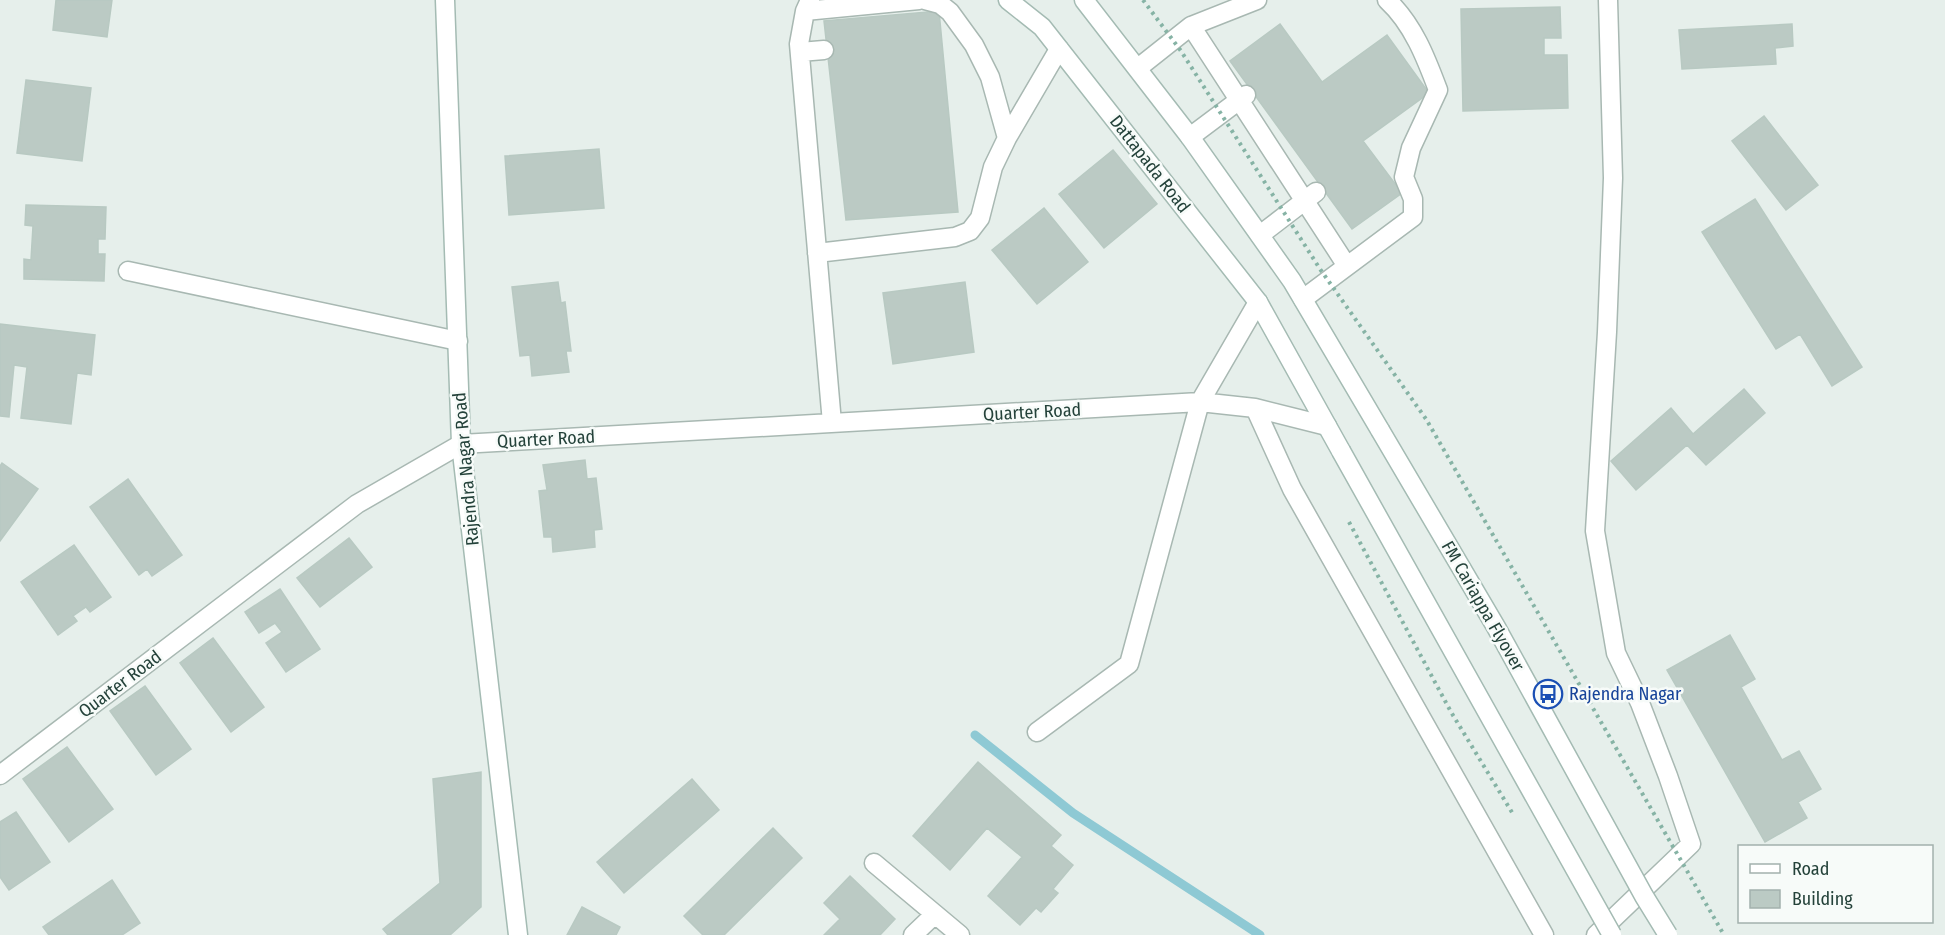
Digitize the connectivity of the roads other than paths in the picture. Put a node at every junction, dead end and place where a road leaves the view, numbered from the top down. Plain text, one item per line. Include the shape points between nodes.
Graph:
1 (446, 0) edge
2 (920, 0) edge
3 (1008, 0) edge
4 (1084, 0) edge
5 (1257, 0) edge
6 (1387, 0) edge
7 (1608, 0) edge
8 (936, 1) edge
9 (807, 6) edge
10 (1191, 26) junction
11 (1059, 49) junction
12 (824, 50) dead end
13 (800, 52) junction
14 (1138, 68) junction
15 (1242, 97) junction
16 (1190, 137) junction
17 (1007, 138) junction
18 (1310, 197) junction
19 (1260, 235) junction
20 (817, 253) junction
21 (1347, 266) junction
22 (128, 271) dead end
23 (1303, 300) junction
24 (1258, 302) junction
25 (458, 341) junction
26 (1200, 402) junction
27 (1255, 408) junction
28 (832, 423) junction
29 (1328, 426) junction
30 (461, 444) junction
31 (1037, 732) dead end
32 (0, 775) edge
33 (874, 863) dead end
34 (935, 914) junction
35 (518, 935) edge
36 (913, 935) edge
37 (960, 935) edge
38 (1544, 935) edge
39 (1596, 935) edge
40 (1612, 935) edge
41 (1668, 935) edge

1 - 25 street, Rajendra Nagar Road
2 - 9 street
3 - 11 street, Dattapada Road via 1042,27
4 - 14 street
5 - 10 street
6 - 21 street via 1425,53 1438,90 1411,148 1404,177 1413,199 1413,217
7 - 39 street via 1613,178 1595,531 1616,653 1640,703 1691,844
8 - 17 street via 950,12 974,45 990,77
9 - 13 street
10 - 14 street
10 - 15 street
11 - 17 street
11 - 24 street, Dattapada Road
12 - 13 street
13 - 20 street
14 - 16 street
15 - 16 street
15 - 18 street
16 - 19 street
17 - 20 street via 993,167 980,218 970,231 955,237
18 - 19 street
18 - 21 street
19 - 23 street, FM Cariappa Flyover
20 - 28 street
21 - 23 street
22 - 25 street
23 - 41 street, FM Cariappa Flyover, bridge via 1496,627
24 - 26 street
24 - 29 street
25 - 30 street, Rajendra Nagar Road
26 - 27 street, Quarter Road
26 - 28 street, Quarter Road
26 - 31 street via 1129,664
27 - 29 street, Quarter Road
27 - 38 street via 1292,489
28 - 30 street, Quarter Road
29 - 40 street, bridge
30 - 32 street, Quarter Road via 357,504
30 - 35 street, Rajendra Nagar Road
33 - 34 street
34 - 36 street
34 - 37 street

